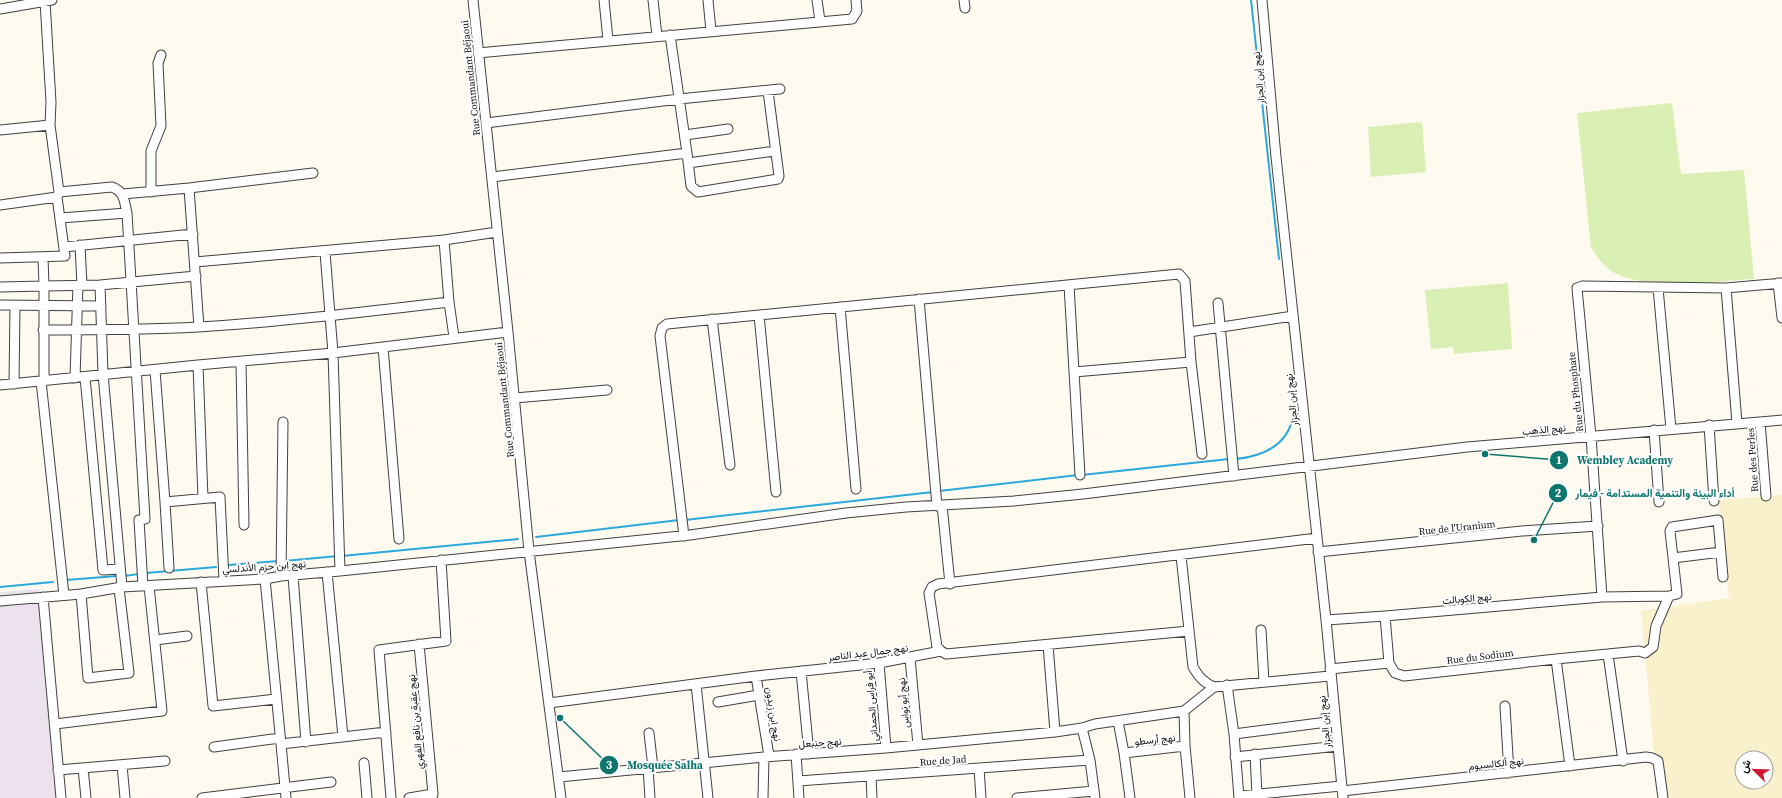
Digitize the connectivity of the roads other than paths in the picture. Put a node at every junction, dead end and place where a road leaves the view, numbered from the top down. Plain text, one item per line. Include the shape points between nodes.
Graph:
1 (49, 0) edge
2 (473, 0) edge
3 (604, 0) edge
4 (653, 0) edge
5 (708, 0) edge
6 (817, 0) edge
7 (856, 0) edge
8 (1262, 0) edge
9 (0, 9) edge
10 (820, 21) junction
11 (711, 31) junction
12 (657, 36) junction
13 (670, 36) junction
14 (608, 40) junction
15 (478, 53) junction
16 (161, 55) dead end
17 (780, 89) dead end
18 (768, 91) junction
19 (679, 99) junction
20 (486, 123) junction
21 (50, 125) junction
22 (728, 128) dead end
23 (0, 130) edge
24 (685, 135) junction
25 (776, 151) junction
26 (687, 153) junction
27 (688, 163) junction
28 (313, 173) dead end
29 (492, 177) junction
30 (189, 188) junction
31 (151, 192) junction
32 (58, 194) junction
33 (123, 194) junction
34 (0, 205) edge
35 (127, 213) junction
36 (60, 218) junction
37 (497, 232) junction
38 (193, 234) junction
39 (128, 239) junction
40 (444, 240) junction
41 (80, 245) junction
42 (64, 246) junction
43 (325, 252) junction
44 (44, 257) junction
45 (0, 258) edge
46 (195, 262) junction
47 (196, 276) junction
48 (130, 282) junction
49 (1780, 283) edge
50 (80, 285) junction
51 (100, 285) junction
52 (1069, 285) junction
53 (44, 286) junction
54 (0, 287) edge
55 (1658, 288) junction
56 (1726, 288) junction
57 (919, 300) junction
58 (448, 302) junction
59 (1218, 304) dead end
60 (0, 306) edge
61 (15, 306) junction
62 (44, 306) junction
63 (78, 306) junction
64 (100, 306) junction
65 (840, 307) junction
66 (759, 315) junction
67 (329, 316) junction
68 (1293, 316) junction
69 (1782, 318) edge
70 (712, 319) junction
71 (199, 327) junction
72 (1221, 327) junction
73 (43, 330) junction
74 (77, 330) junction
75 (100, 330) junction
76 (133, 330) junction
77 (508, 332) junction
78 (1189, 332) junction
79 (454, 337) junction
80 (383, 347) junction
81 (333, 353) junction
82 (241, 362) junction
83 (1191, 362) junction
84 (198, 365) junction
85 (155, 370) junction
86 (137, 372) junction
87 (1074, 372) junction
88 (102, 374) junction
89 (85, 377) junction
90 (75, 378) junction
91 (42, 381) junction
92 (14, 384) junction
93 (0, 385) edge
94 (607, 390) dead end
95 (515, 398) junction
96 (1782, 420) edge
97 (283, 422) dead end
98 (1760, 422) junction
99 (1737, 423) junction
100 (1709, 425) junction
101 (1671, 429) junction
102 (1654, 430) junction
103 (1591, 436) junction
104 (1202, 454) dead end
105 (730, 465) dead end
106 (1309, 466) junction
107 (1080, 475) dead end
108 (1234, 476) junction
109 (856, 489) dead end
110 (776, 492) dead end
111 (1766, 496) dead end
112 (203, 498) junction
113 (1714, 501) dead end
114 (165, 502) junction
115 (1659, 502) dead end
116 (939, 506) junction
117 (244, 525) dead end
118 (1598, 526) junction
119 (684, 536) junction
120 (1317, 538) junction
121 (399, 539) dead end
122 (529, 551) junction
123 (1318, 552) junction
124 (1721, 552) junction
125 (1181, 556) junction
126 (1673, 558) junction
127 (441, 560) junction
128 (168, 568) dead end
129 (340, 571) junction
130 (327, 572) junction
131 (281, 576) junction
132 (293, 576) junction
133 (1723, 577) dead end
134 (121, 579) junction
135 (265, 579) junction
136 (224, 580) junction
137 (201, 582) junction
138 (950, 584) junction
139 (146, 586) junction
140 (1602, 593) junction
141 (81, 594) junction
142 (64, 595) junction
143 (1669, 596) junction
144 (43, 597) junction
145 (0, 601) edge
146 (1385, 616) junction
147 (1326, 620) junction
148 (1261, 630) dead end
149 (1189, 631) junction
150 (187, 636) dead end
151 (155, 640) junction
152 (419, 644) junction
153 (1048, 645) junction
154 (941, 651) junction
155 (1608, 654) junction
156 (910, 658) junction
157 (1556, 659) junction
158 (879, 663) junction
159 (1389, 663) junction
160 (801, 671) junction
161 (1330, 673) junction
162 (756, 676) junction
163 (1264, 682) junction
164 (696, 684) junction
165 (1228, 685) junction
166 (1214, 686) junction
167 (759, 695) junction
168 (276, 699) junction
169 (718, 702) dead end
170 (549, 703) junction
171 (1505, 706) dead end
172 (1184, 711) junction
173 (1118, 721) junction
174 (1335, 721) junction
175 (55, 724) junction
176 (1082, 728) junction
177 (386, 732) junction
178 (1055, 732) junction
179 (649, 733) dead end
180 (1234, 734) junction
181 (343, 737) junction
182 (280, 741) junction
183 (306, 742) junction
184 (918, 745) junction
185 (1185, 746) junction
186 (1338, 746) junction
187 (214, 747) dead end
188 (886, 748) junction
189 (1124, 753) junction
190 (796, 754) junction
191 (809, 754) junction
192 (1255, 754) junction
193 (766, 756) junction
194 (1235, 757) junction
195 (1090, 760) junction
196 (166, 761) dead end
197 (1623, 761) junction
198 (705, 762) junction
199 (364, 763) dead end
200 (122, 765) junction
201 (1570, 766) junction
202 (83, 768) junction
203 (650, 768) junction
204 (980, 768) junction
205 (58, 770) junction
206 (1509, 773) junction
207 (871, 776) junction
208 (559, 777) junction
209 (798, 781) junction
210 (331, 782) dead end
211 (285, 788) junction
212 (1342, 792) edge
213 (1095, 794) edge
214 (1257, 795) junction
215 (432, 796) edge
216 (1239, 797) edge
217 (60, 798) edge
218 (86, 798) edge
219 (125, 798) edge
220 (202, 798) edge
221 (286, 798) edge
222 (367, 798) edge
223 (391, 798) edge
224 (408, 798) edge
225 (557, 798) edge
226 (561, 798) edge
227 (650, 798) edge
228 (708, 798) edge
229 (763, 798) edge
230 (799, 798) edge
231 (872, 798) edge
232 (981, 798) edge
233 (1017, 798) edge
234 (1130, 798) edge
235 (1190, 798) edge
236 (1663, 798) edge

1 - 9 street
1 - 21 street via 52,102
2 - 15 street, Rue Commandant Béjaoui
3 - 14 street
4 - 12 street
5 - 11 street
6 - 10 street
7 - 10 street via 856,16 852,19
8 - 68 street, نهج إبن الجزار
10 - 11 street
11 - 13 street
12 - 13 street
12 - 14 street
13 - 19 street
14 - 15 street
15 - 20 street, Rue Commandant Béjaoui
16 - 31 street via 158,63 162,126 150,151
17 - 18 street
18 - 19 street
18 - 25 street
19 - 20 street
19 - 24 street
20 - 29 street, Rue Commandant Béjaoui
21 - 23 street
21 - 32 street
22 - 24 street
24 - 26 street
25 - 27 street
25 - 27 street via 778,179 698,192 691,186
26 - 27 street
26 - 29 street
28 - 30 street
29 - 37 street, Rue Commandant Béjaoui
30 - 31 street
30 - 38 street
31 - 33 street
32 - 33 street via 112,187
32 - 34 street
32 - 36 street
33 - 35 street
35 - 36 street
35 - 39 street
36 - 42 street
37 - 40 street
37 - 77 street, Rue Commandant Béjaoui
38 - 39 street
38 - 46 street
39 - 41 street
39 - 48 street
40 - 43 street
40 - 58 street
41 - 42 street
41 - 50 street
42 - 44 street via 65,256
43 - 46 street
43 - 67 street
44 - 45 street
44 - 53 street
46 - 47 street
47 - 48 street
47 - 71 street
48 - 51 street
48 - 76 street
49 - 56 street
49 - 69 street
50 - 51 street
50 - 53 street
50 - 63 street
51 - 64 street
52 - 57 street
52 - 78 street via 1179,274 1185,281
52 - 87 street
53 - 54 street
53 - 62 street
55 - 56 street
55 - 101 street
55 - 103 street, Rue du Phosphate via 1577,288
56 - 99 street
57 - 65 street
57 - 116 street
58 - 67 street
58 - 79 street
59 - 72 street
60 - 61 street
61 - 62 street
61 - 92 street
62 - 63 street
62 - 73 street
63 - 64 street
63 - 74 street
64 - 75 street
65 - 66 street
65 - 109 street
66 - 70 street
66 - 110 street
67 - 71 street
67 - 81 street
68 - 72 street
68 - 106 street, نهج إبن الجزار
70 - 105 street
70 - 119 street via 667,324 662,328 660,336
71 - 76 street
72 - 78 street
72 - 108 street
73 - 74 street
73 - 91 street
74 - 75 street
74 - 90 street
75 - 76 street
75 - 88 street
76 - 86 street
77 - 79 street
77 - 95 street, Rue Commandant Béjaoui
78 - 83 street
79 - 80 street
80 - 81 street
80 - 121 street
81 - 82 street
81 - 129 street
82 - 84 street
82 - 117 street
83 - 87 street
83 - 104 street
84 - 85 street
84 - 112 street
85 - 86 street
85 - 114 street
86 - 88 street
86 - 139 street via 146,519 139,520 142,573
87 - 107 street
88 - 89 street
88 - 134 street
89 - 90 street
89 - 134 street via 103,570
90 - 91 street
91 - 92 street
91 - 142 street
92 - 93 street
94 - 95 street
95 - 122 street, Rue Commandant Béjaoui
96 - 98 street, نهج الذهب
97 - 131 street
98 - 99 street, نهج الذهب
98 - 111 street, Rue des Perles
99 - 100 street, نهج الذهب
100 - 101 street, نهج الذهب
100 - 113 street
101 - 102 street, نهج الذهب
102 - 103 street, نهج الذهب
102 - 115 street
103 - 106 street, نهج الذهب
103 - 118 street, Rue du Phosphate
106 - 108 street, نهج الذهب
106 - 120 street, نهج إبن الجزار
108 - 116 street, نهج الذهب via 1014,501
112 - 114 street
112 - 136 street via 220,497
114 - 128 street
116 - 119 street, نهج ابن حزم الأندلسي via 846,513
116 - 138 street
118 - 123 street, Rue de l'Uranium via 1522,531
118 - 140 street, Rue du Phosphate
119 - 122 street, نهج ابن حزم الأندلسي
120 - 123 street, نهج إبن الجزار
120 - 125 street
122 - 127 street, نهج ابن حزم الأندلسي
122 - 170 street, Rue Commandant Béjaoui
123 - 147 street, نهج إبن الجزار
124 - 126 street
124 - 126 street via 1718,520 1670,528
124 - 133 street
125 - 138 street
125 - 149 street
126 - 143 street via 1677,593
127 - 129 street, نهج ابن حزم الأندلسي
127 - 152 street via 446,641
129 - 130 street, نهج ابن حزم الأندلسي
130 - 132 street, نهج ابن حزم الأندلسي
130 - 181 street
131 - 132 street, نهج ابن حزم الأندلسي
131 - 135 street, نهج ابن حزم الأندلسي
132 - 183 street
134 - 139 street, نهج ابن حزم الأندلسي
134 - 141 street, نهج ابن حزم الأندلسي
134 - 141 street via 129,673 88,678
135 - 136 street, نهج ابن حزم الأندلسي
135 - 168 street
136 - 137 street, نهج ابن حزم الأندلسي
137 - 139 street, نهج ابن حزم الأندلسي
137 - 168 street via 213,706
138 - 154 street via 938,584 932,587 929,593 937,647
139 - 151 street
140 - 143 street, نهج الكوبالت
140 - 146 street, نهج الكوبالت
141 - 142 street, نهج ابن حزم الأندلسي
142 - 144 street, نهج ابن حزم الأندلسي
143 - 155 street, Rue du Sodium via 1656,626 1653,647 1645,653 1639,651
144 - 145 street, نهج ابن حزم الأندلسي
144 - 175 street
146 - 147 street, نهج الكوبالت
146 - 159 street
147 - 161 street, نهج إبن الجزار
148 - 163 street
149 - 153 street, نهج جمال عبد الناصر
149 - 166 street via 1193,667 1199,678
150 - 151 street
151 - 175 street via 162,711
152 - 177 street via 379,650
152 - 215 street, نهج عقبة بن نافع الفهري
153 - 154 street, نهج جمال عبد الناصر via 946,654
153 - 178 street
154 - 156 street, نهج جمال عبد الناصر
155 - 157 street, Rue du Sodium
155 - 197 street
156 - 158 street, نهج جمال عبد الناصر
156 - 184 street, نهج أبو نواس
157 - 159 street, Rue du Sodium via 1404,676 1395,672
157 - 201 street
158 - 160 street, نهج جمال عبد الناصر
158 - 188 street, أبو فراس الحمداني
159 - 161 street
160 - 162 street, نهج جمال عبد الناصر
160 - 191 street
161 - 163 street
161 - 174 street, نهج إبن الجزار
162 - 164 street, نهج جمال عبد الناصر
162 - 167 street, نهج ابن زيدون
163 - 165 street
164 - 170 street, نهج جمال عبد الناصر
164 - 198 street
165 - 166 street
165 - 180 street
166 - 172 street
167 - 169 street
167 - 193 street, نهج ابن زيدون
168 - 182 street
170 - 208 street, Rue Commandant Béjaoui
171 - 206 street
172 - 173 street, نهج حنبعل
172 - 185 street
173 - 176 street, نهج حنبعل
173 - 189 street
174 - 180 street
174 - 186 street, نهج إبن الجزار
175 - 205 street
176 - 178 street, نهج حنبعل
176 - 195 street
177 - 181 street
177 - 223 street
178 - 184 street, نهج حنبعل
179 - 203 street
180 - 194 street
181 - 183 street
182 - 183 street
182 - 187 street
182 - 211 street
184 - 188 street, نهج حنبعل
185 - 189 street, نهج أرسطو
185 - 235 street
186 - 192 street
186 - 212 street, نهج إبن الجزار
188 - 191 street, نهج حنبعل
189 - 234 street, نهج أرسطو
190 - 191 street, نهج حنبعل
190 - 193 street, نهج حنبعل
190 - 209 street
192 - 194 street
192 - 214 street
193 - 198 street, نهج حنبعل
193 - 229 street, نهج ابن زيدون
194 - 216 street
195 - 204 street, Rue de Jad
195 - 213 street
196 - 200 street
197 - 201 street, نهج ألكالسيوم
197 - 236 street, نهج ألكالسيوم via 1652,758 1658,761
198 - 203 street, نهج حنبعل
198 - 228 street
199 - 222 street
200 - 202 street
200 - 219 street
201 - 206 street, نهج ألكالسيوم
202 - 205 street
202 - 218 street
203 - 208 street, نهج حنبعل
203 - 227 street
204 - 207 street, Rue de Jad
204 - 232 street
205 - 217 street
206 - 212 street, نهج ألكالسيوم
207 - 209 street, Rue de Jad
207 - 231 street
208 - 226 street, Rue Commandant Béjaoui
209 - 230 street
210 - 211 street
211 - 220 street
211 - 221 street
212 - 214 street, نهج ألكالسيوم
213 - 233 street
214 - 216 street, نهج ألكالسيوم
215 - 224 street
225 - 226 street

